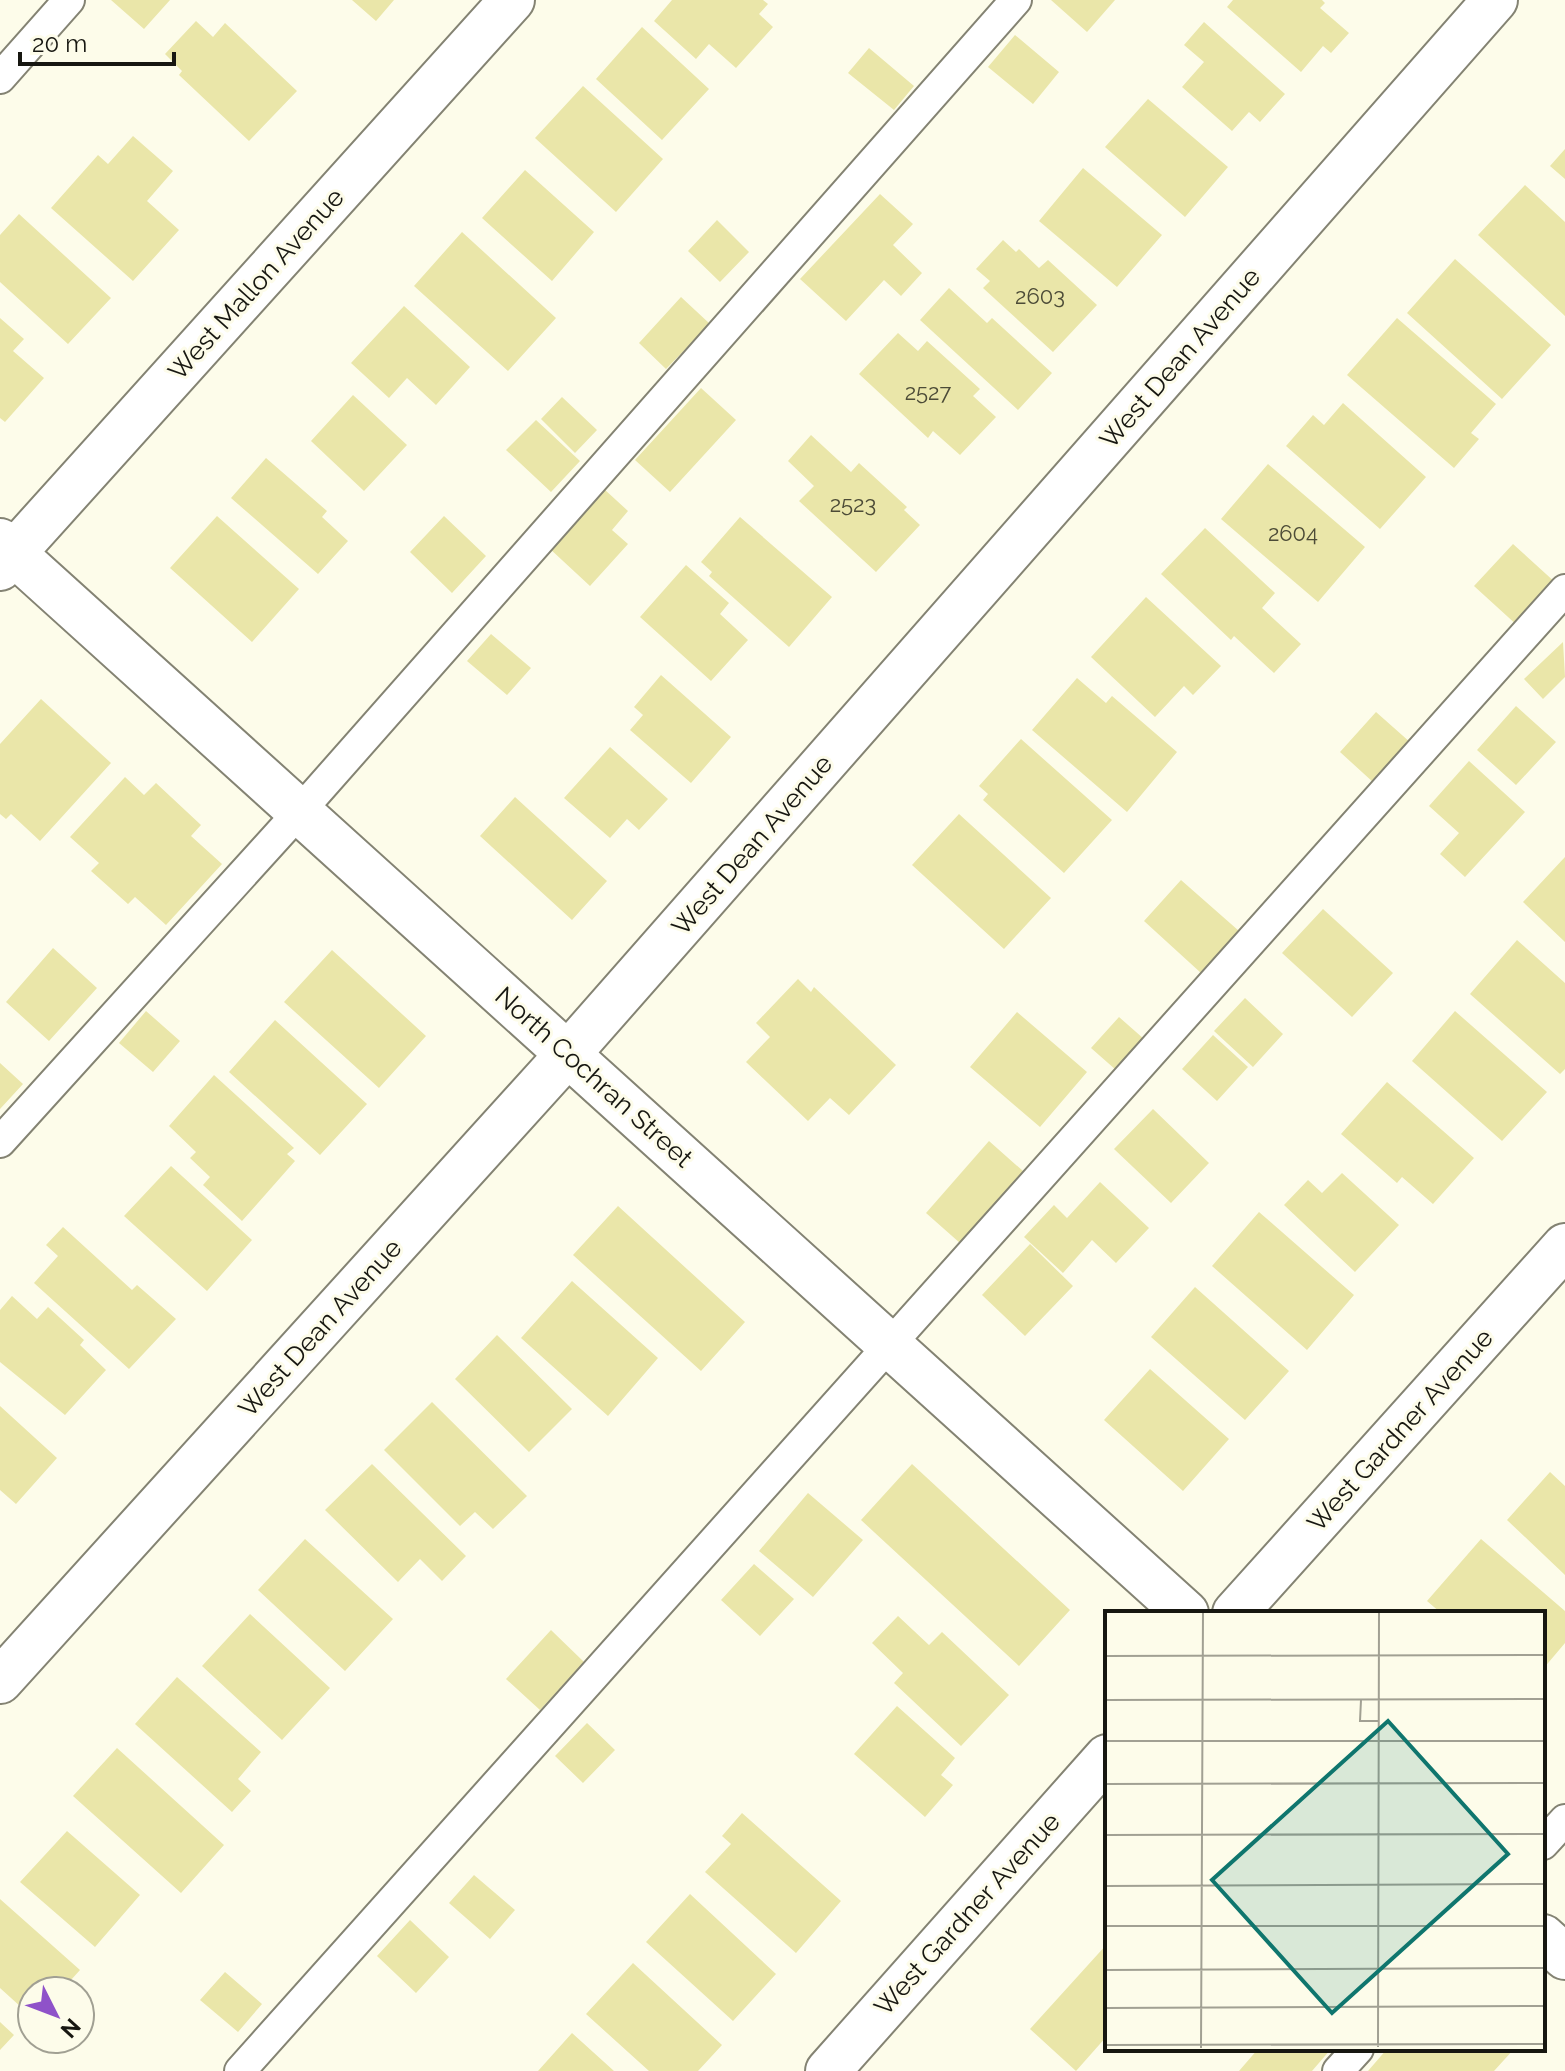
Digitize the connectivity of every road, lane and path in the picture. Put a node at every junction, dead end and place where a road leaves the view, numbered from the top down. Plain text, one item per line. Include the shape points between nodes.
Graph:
1 (69, 0) edge
2 (512, 0) edge
3 (1016, 0) edge
4 (1495, 0) edge
5 (0, 78) edge
6 (4, 554) edge
7 (1565, 590) edge
8 (300, 811) junction
9 (568, 1054) junction
10 (0, 1142) edge
11 (1565, 1246) edge
12 (888, 1344) junction
13 (1184, 1611) edge
14 (1237, 1611) edge
15 (0, 1681) edge
16 (1105, 1759) edge
17 (1565, 1820) edge
18 (1545, 1842) edge
19 (1545, 1939) edge
20 (1565, 1957) edge
21 (1356, 2051) edge
22 (240, 2071) edge
23 (828, 2071) edge
24 (1338, 2071) edge

1 - 5 lane
2 - 6 street, West Mallon Avenue
3 - 8 lane
4 - 9 street, West Dean Avenue
6 - 8 street, North Cochran Street
7 - 12 lane
8 - 9 street, North Cochran Street
8 - 10 lane
9 - 12 street, North Cochran Street
9 - 15 street, West Dean Avenue
11 - 14 street, West Gardner Avenue
12 - 13 street, North Cochran Street
12 - 22 lane
16 - 23 street, West Gardner Avenue
17 - 18 lane
19 - 20 street
21 - 24 lane

